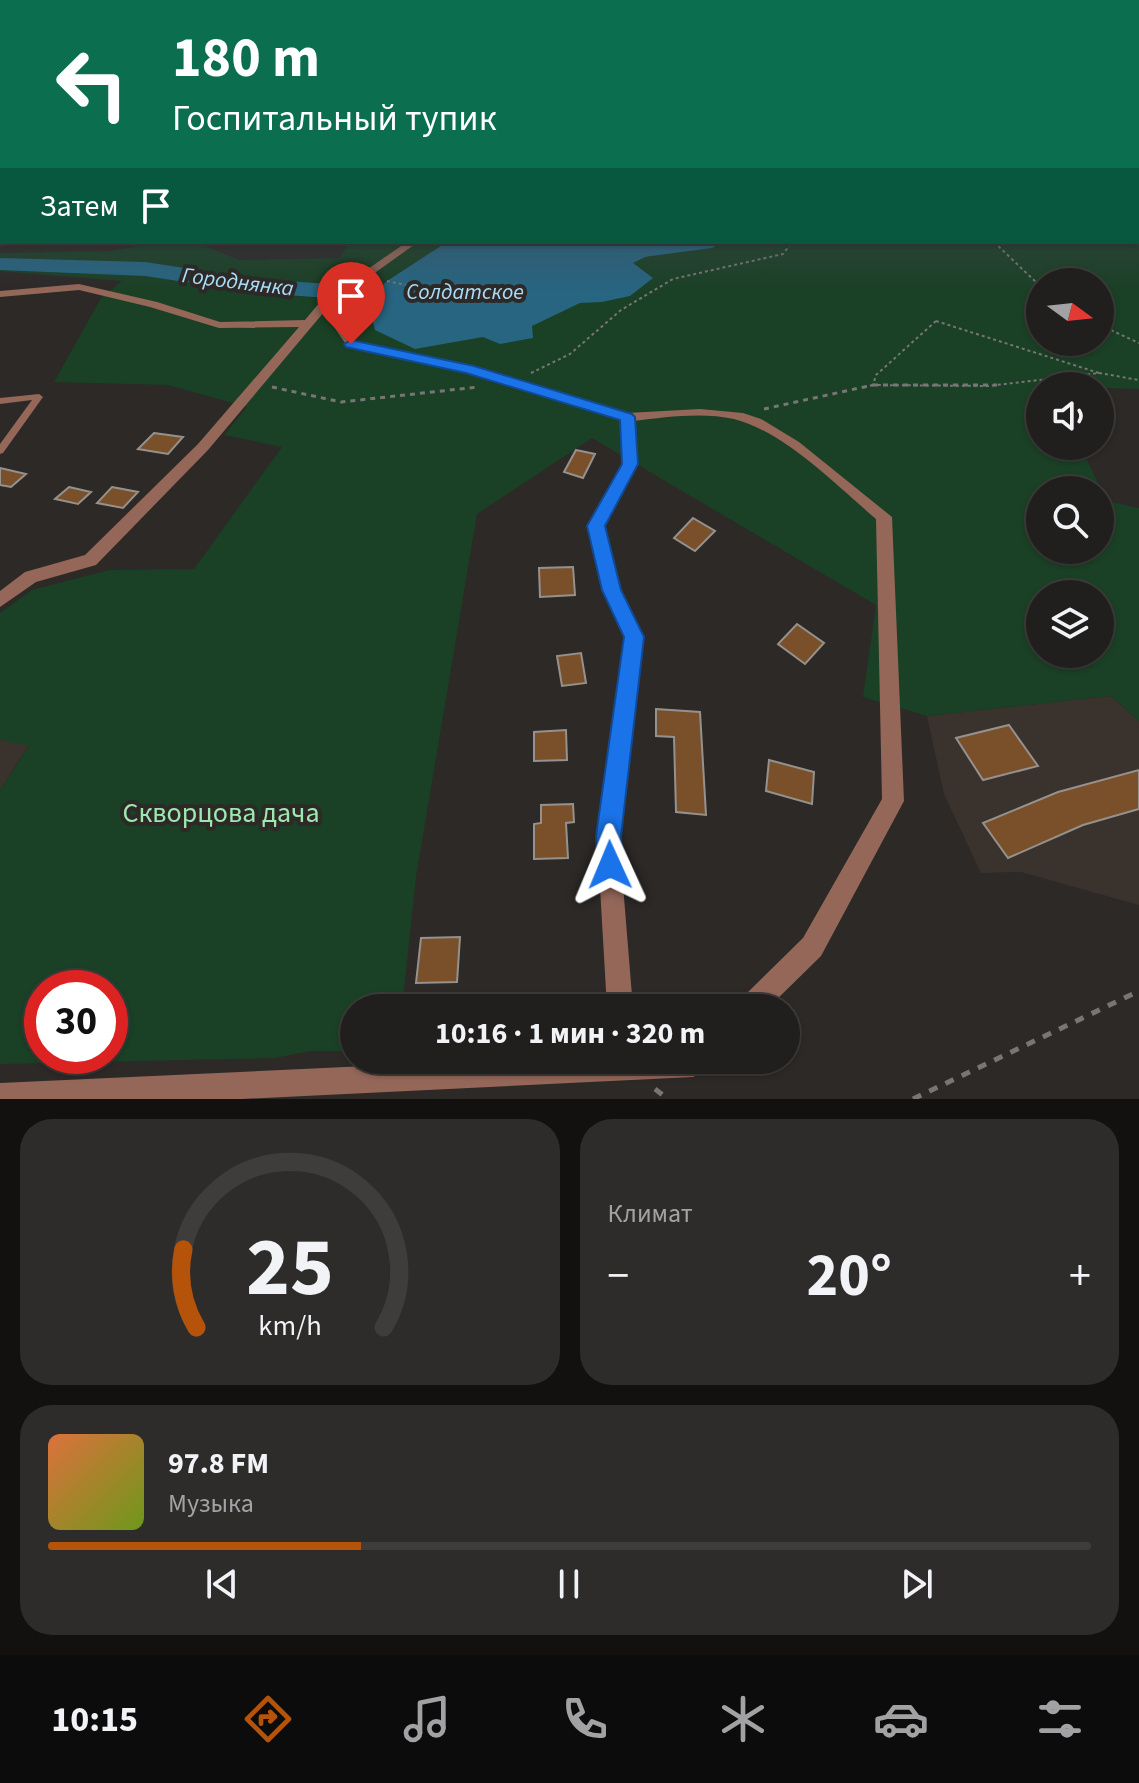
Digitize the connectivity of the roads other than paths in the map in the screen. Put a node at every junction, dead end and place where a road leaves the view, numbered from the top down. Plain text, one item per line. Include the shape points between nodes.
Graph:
1 (410, 244) edge
2 (0, 294) edge
3 (324, 304) junction
4 (308, 323) junction
5 (0, 401) edge
6 (627, 417) junction
7 (0, 451) edge
8 (0, 600) edge
9 (619, 994) edge
10 (764, 994) edge
11 (435, 1074) edge
12 (0, 1097) edge

1 - 3 street
2 - 4 street via 79,287 219,325
3 - 4 street
3 - 6 street via 351,344 513,382
4 - 8 street via 203,447 90,560 31,577
5 - 7 lane via 39,397
6 - 9 street via 630,464 596,526 612,590 634,637 608,836
6 - 10 street via 737,415 789,441 884,517 893,801 812,947
11 - 12 street

